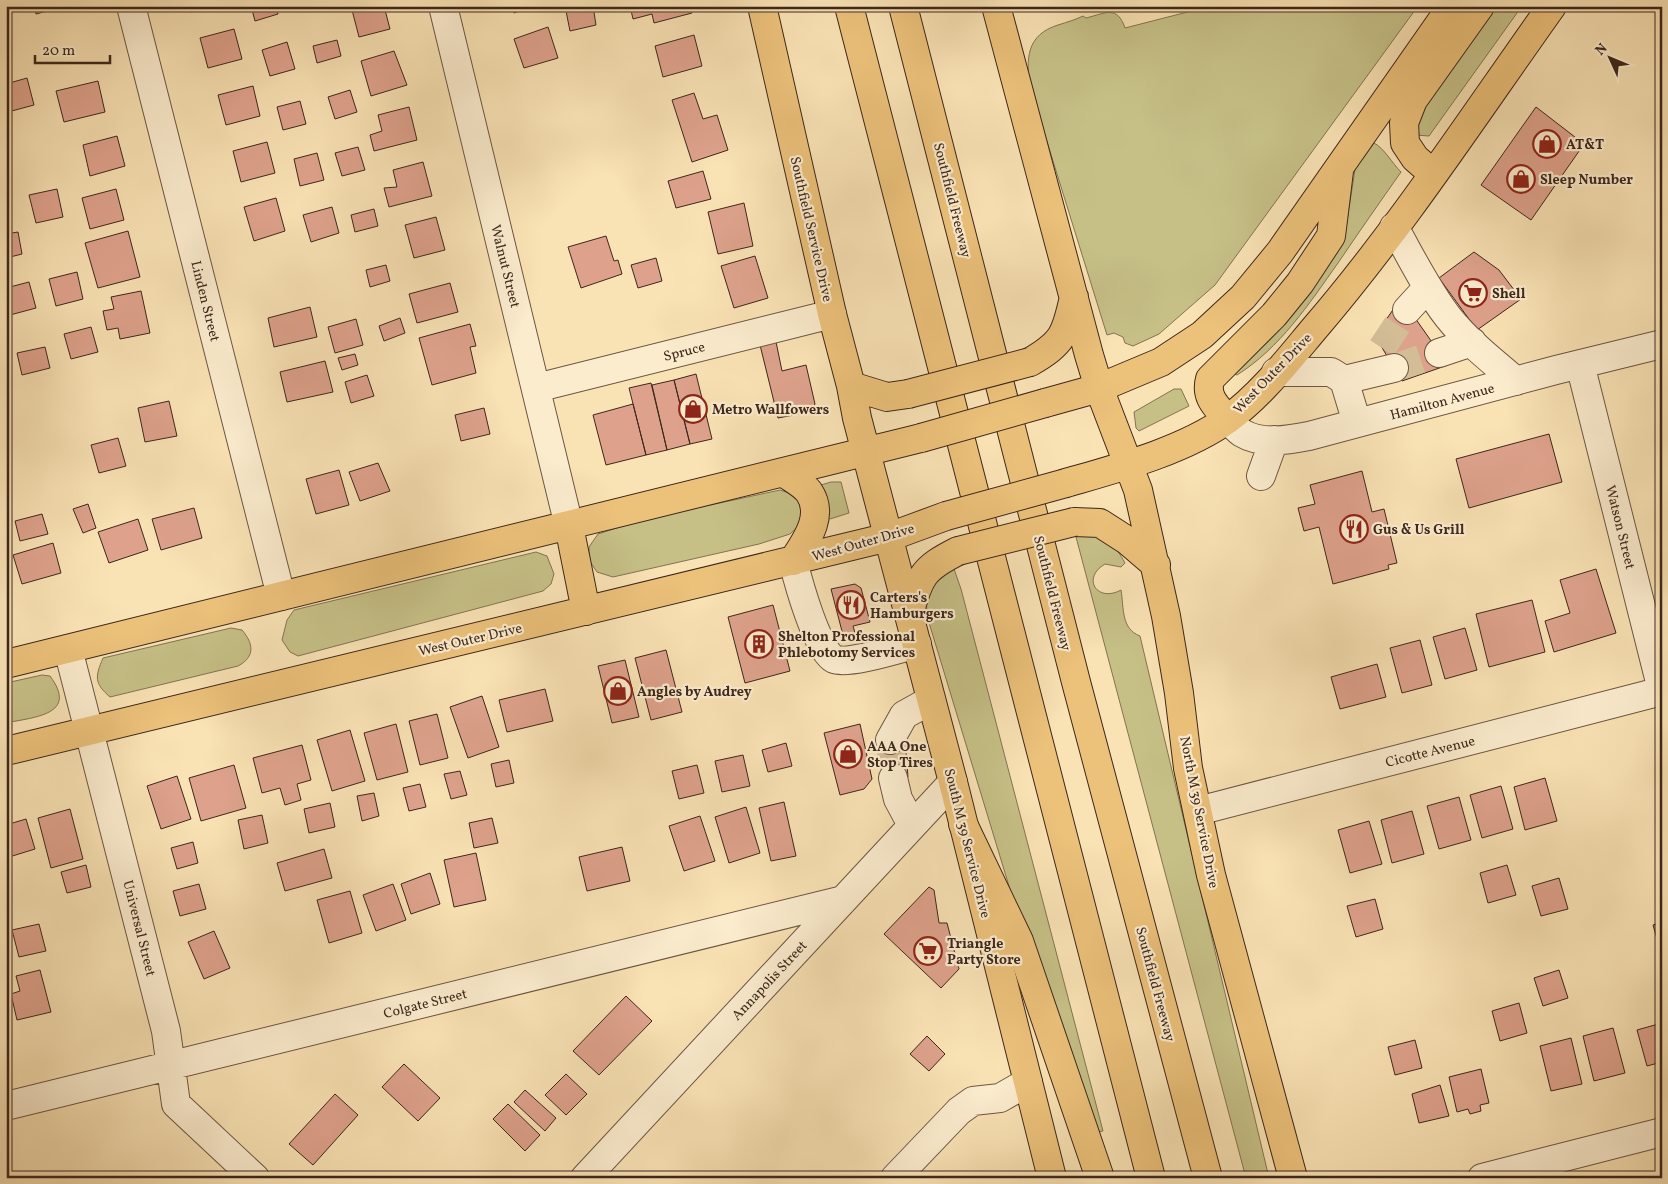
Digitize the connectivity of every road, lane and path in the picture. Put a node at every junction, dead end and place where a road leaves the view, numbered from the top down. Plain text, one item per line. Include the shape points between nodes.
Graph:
1 (131, 6) edge
2 (443, 6) edge
3 (762, 6) edge
4 (850, 6) edge
5 (903, 6) edge
6 (996, 6) edge
7 (1452, 6) edge
8 (1480, 6) edge
9 (1552, 6) edge
10 (1339, 168) junction
11 (1432, 173) junction
12 (1394, 227) junction
13 (1428, 287) junction
14 (1074, 295) junction
15 (1407, 310) tunnel mouth
16 (832, 314) junction
17 (1472, 342) junction
18 (1662, 344) edge
19 (1439, 353) tunnel mouth
20 (1388, 358) tunnel mouth
21 (1580, 364) junction
22 (1276, 372) junction
23 (1354, 377) junction
24 (1516, 381) junction
25 (851, 386) junction
26 (536, 388) junction
27 (1099, 388) junction
28 (1228, 419) junction
29 (1357, 424) junction
30 (1274, 440) junction
31 (866, 452) junction
32 (1129, 465) junction
33 (783, 472) junction
34 (1261, 476) dead end
35 (569, 526) junction
36 (889, 537) junction
37 (793, 561) junction
38 (1156, 565) junction
39 (281, 596) junction
40 (586, 611) junction
41 (909, 614) junction
42 (917, 644) junction
43 (68, 649) junction
44 (6, 664) edge
45 (1662, 691) edge
46 (931, 700) junction
47 (89, 731) junction
48 (890, 740) tunnel mouth
49 (6, 751) edge
50 (893, 778) tunnel mouth
51 (953, 782) junction
52 (1198, 810) junction
53 (963, 824) junction
54 (912, 825) junction
55 (843, 900) junction
56 (169, 1066) junction
57 (1028, 1082) junction
58 (6, 1106) edge
59 (1662, 1132) edge
60 (255, 1178) edge
61 (585, 1178) edge
62 (895, 1178) edge
63 (1052, 1178) edge
64 (1100, 1178) edge
65 (1151, 1178) edge
66 (1208, 1178) edge
67 (1292, 1178) edge
68 (1482, 1178) edge

1 - 39 street, Linden Street
2 - 26 street, Walnut Street
3 - 16 main road, Southfield Service Drive
4 - 65 main road
5 - 66 main road, Southfield Freeway via 1076,682
6 - 14 main road
7 - 10 main road
8 - 11 main road via 1413,100 1404,123 1405,143 1415,158
9 - 11 main road, West Outer Drive
10 - 27 main road via 1280,252 1243,297 1202,335 1161,362
10 - 28 main road via 1330,236 1300,283 1274,315 1210,379 1207,389 1211,400
11 - 12 main road, West Outer Drive
12 - 13 street
12 - 22 main road, West Outer Drive via 1332,309
13 - 15 street
13 - 17 street via 1448,317
14 - 25 main road, bridge via 1068,328 1052,349 1030,362 887,397
14 - 27 main road
16 - 25 main road, Southfield Service Drive
16 - 26 street, Spruce
17 - 19 street
17 - 24 street
18 - 21 street, Hamilton Avenue
20 - 23 street
21 - 24 street, Hamilton Avenue
21 - 45 street, Watson Street
22 - 23 street via 1331,372
22 - 28 main road, West Outer Drive
23 - 29 street
24 - 29 street, Hamilton Avenue
25 - 31 main road, Southfield Service Drive
26 - 35 street, Walnut Street
27 - 31 main road, bridge
27 - 32 main road, North M 39 Service Drive
28 - 30 street, Hamilton Avenue via 1242,433
28 - 32 main road, West Outer Drive
29 - 30 street, Hamilton Avenue via 1308,436
30 - 34 street
31 - 33 main road
31 - 36 main road, South M 39 Service Drive
32 - 36 main road, West Outer Drive, bridge via 946,516
32 - 38 main road, North M 39 Service Drive
33 - 35 main road
33 - 37 main road via 809,491 815,509 811,533
35 - 39 main road
35 - 40 main road
36 - 37 main road, West Outer Drive
36 - 41 main road, South M 39 Service Drive
37 - 40 main road, West Outer Drive
37 - 42 street via 802,596 824,651 835,660 855,659
38 - 41 main road, bridge via 1100,523 1074,522 958,551 934,563 918,583
38 - 52 main road, North M 39 Service Drive via 1179,694 1188,768
39 - 43 main road
40 - 47 main road, West Outer Drive
41 - 42 main road, South M 39 Service Drive
42 - 46 main road, South M 39 Service Drive
43 - 44 main road
43 - 47 street, Universal Street
45 - 52 street, Cicotte Avenue
46 - 48 street via 904,715
46 - 51 main road, South M 39 Service Drive
47 - 49 main road, West Outer Drive
47 - 56 street, Universal Street via 166,1031
50 - 54 street via 898,799
51 - 53 main road, South M 39 Service Drive
51 - 54 street, Annapolis Street
52 - 67 main road, North M 39 Service Drive via 1211,875
53 - 57 main road, South M 39 Service Drive
53 - 64 main road via 1019,941
54 - 55 street, Annapolis Street
55 - 56 street, Colgate Street
55 - 61 street, Annapolis Street
56 - 58 street, Colgate Street
56 - 60 street, Universal Street via 176,1104
57 - 62 street via 1000,1098 973,1101
57 - 63 main road, South M 39 Service Drive
59 - 68 street

